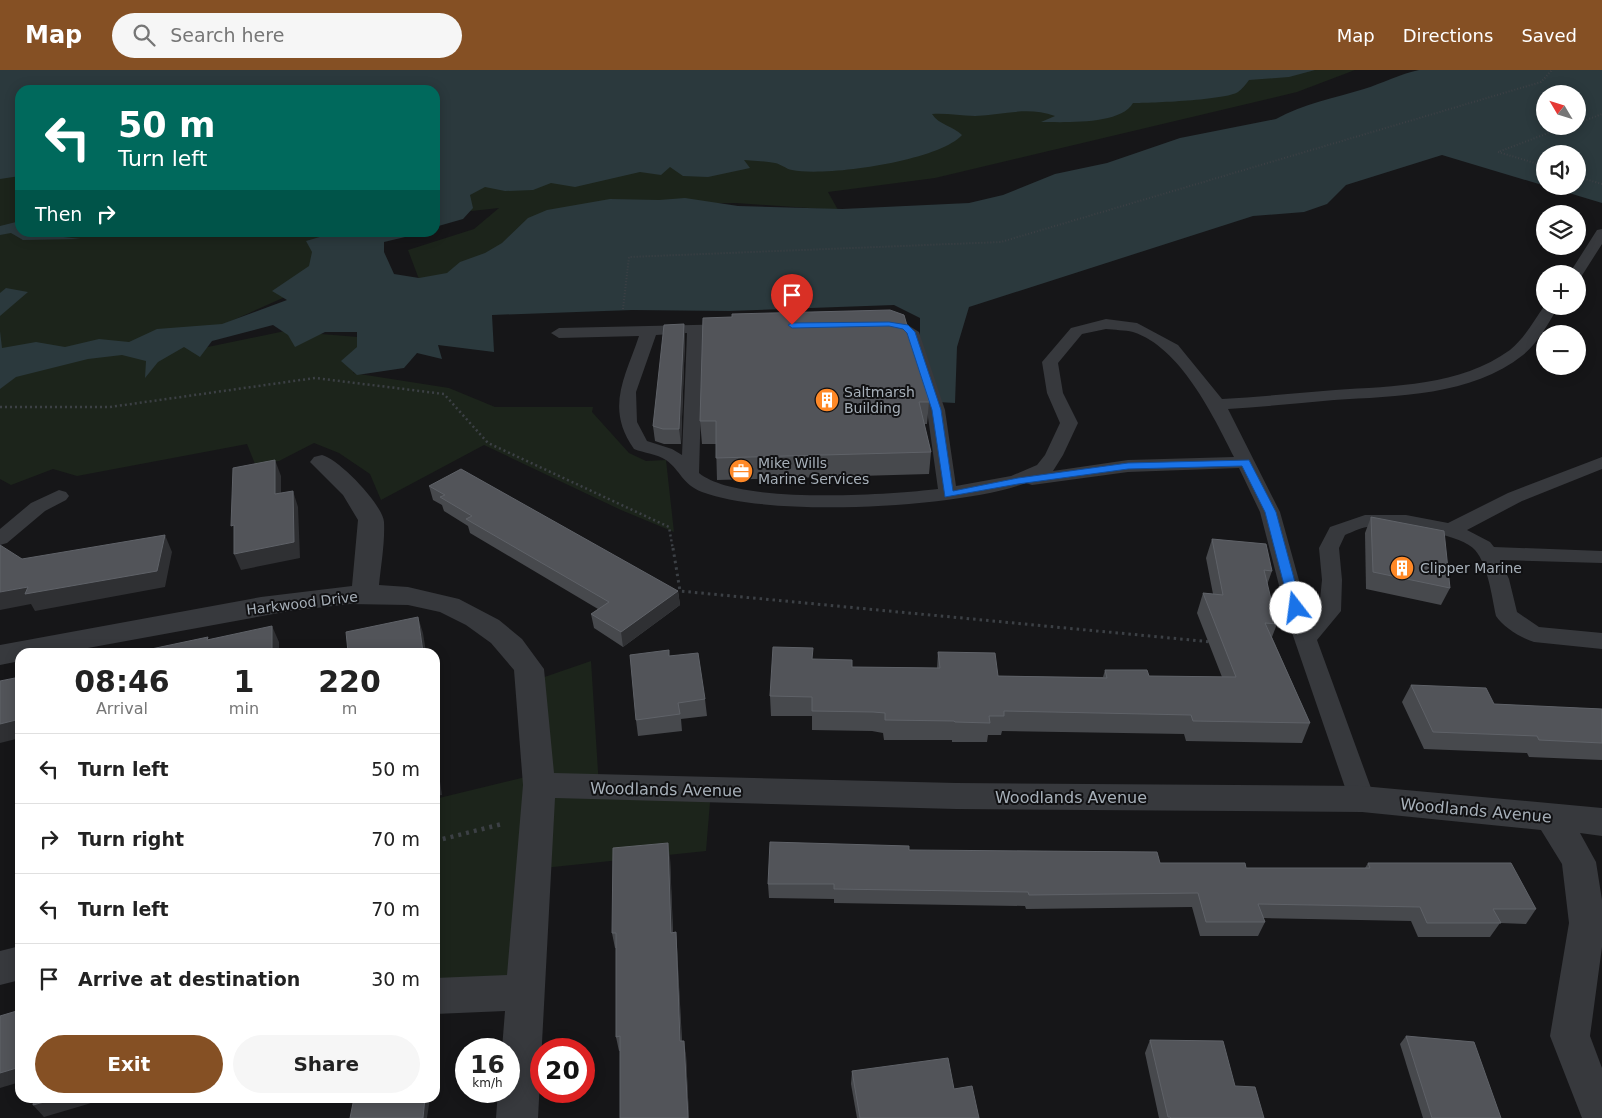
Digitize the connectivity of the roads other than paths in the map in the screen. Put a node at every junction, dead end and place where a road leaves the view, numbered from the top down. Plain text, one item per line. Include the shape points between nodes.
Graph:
1 (1602, 233) edge
2 (1586, 265) edge
3 (1546, 315) edge
4 (860, 324) edge
5 (743, 327) edge
6 (695, 329) junction
7 (649, 330) junction
8 (559, 333) dead end
9 (1217, 405) junction
10 (322, 462) dead end
11 (1246, 462) junction
12 (1602, 462) edge
13 (690, 477) junction
14 (1018, 481) junction
15 (948, 495) junction
16 (59, 496) dead end
17 (1451, 530) junction
18 (0, 539) edge
19 (1486, 553) junction
20 (1602, 557) edge
21 (365, 595) junction
22 (1306, 638) junction
23 (1602, 641) edge
24 (34, 648) edge
25 (15, 651) edge
26 (0, 654) edge
27 (539, 800) junction
28 (1362, 800) junction
29 (1551, 818) junction
30 (1602, 822) edge
31 (15, 964) edge
32 (0, 968) edge
33 (525, 992) junction
34 (440, 996) edge
35 (1602, 1114) edge
36 (517, 1118) edge

1 - 2 lane
3 - 9 lane via 1517,352 1469,376 1430,386 1378,392
4 - 15 lane via 898,325 911,332 936,410
5 - 6 lane
6 - 7 lane
6 - 13 lane
7 - 8 lane
7 - 13 lane via 628,392 628,422 640,445 672,456
9 - 11 lane
9 - 14 lane via 1172,348 1137,328 1106,324 1077,331 1050,362 1055,393 1069,423 1046,468
10 - 21 street via 353,491 371,520
11 - 14 lane via 1128,466
11 - 22 lane via 1270,512
12 - 17 lane via 1515,497
13 - 15 lane via 718,490 801,501
14 - 15 lane
16 - 18 lane via 38,506
17 - 19 lane via 1483,546
17 - 22 lane via 1406,521 1365,521 1337,531 1329,548 1330,611
19 - 20 lane
19 - 23 lane via 1499,579 1507,616 1534,634
21 - 24 street, Harkwood Drive via 305,600
21 - 27 street, Harkwood Drive via 438,601 474,617 520,654 528,669
22 - 28 lane
25 - 26 street, Harkwood Drive
27 - 28 street, Woodlands Avenue via 956,796
27 - 33 street, Harkwood Drive
28 - 29 street, Woodlands Avenue
29 - 30 street, Woodlands Avenue
29 - 35 street via 1579,862 1587,923 1570,1036
31 - 32 street
33 - 34 street
33 - 36 street, Harkwood Drive

